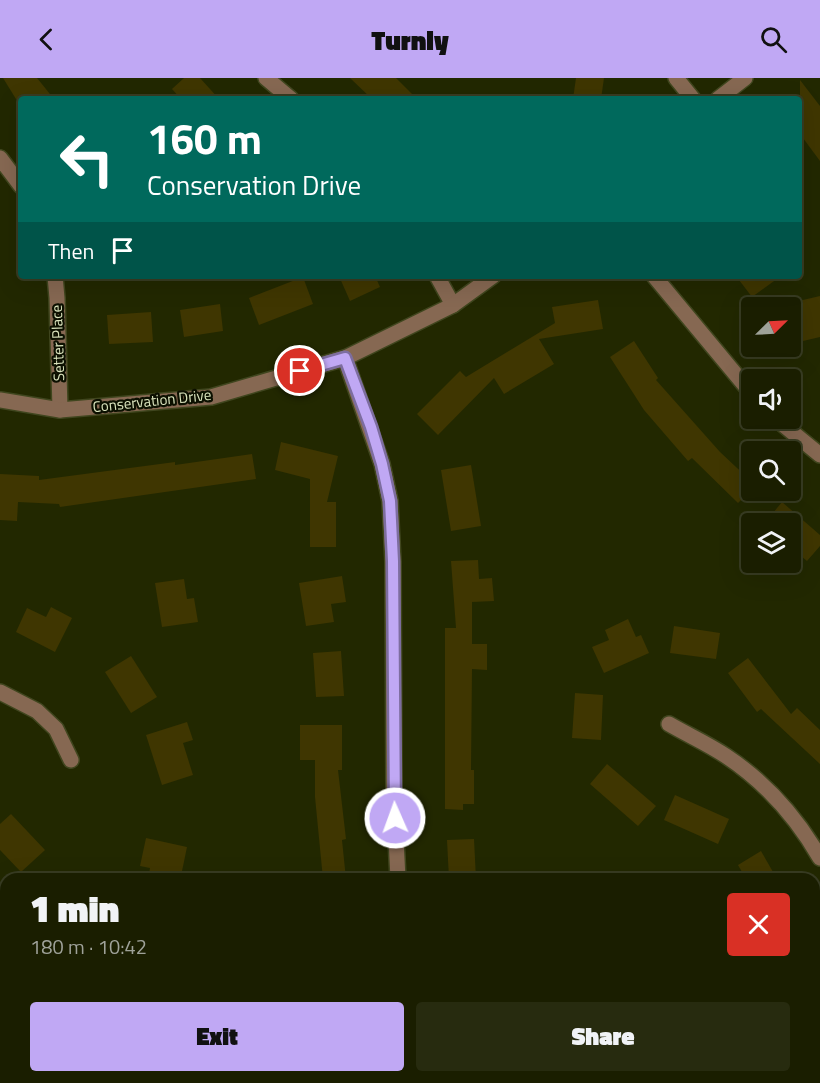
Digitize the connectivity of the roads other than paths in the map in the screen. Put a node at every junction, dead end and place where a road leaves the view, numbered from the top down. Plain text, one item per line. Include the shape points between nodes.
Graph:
1 (266, 78) edge
2 (676, 78) edge
3 (745, 78) edge
4 (287, 96) edge
5 (691, 96) edge
6 (722, 96) edge
7 (0, 158) edge
8 (18, 182) edge
9 (54, 279) edge
10 (439, 279) edge
11 (489, 279) edge
12 (656, 279) edge
13 (453, 305) junction
14 (345, 358) junction
15 (741, 381) edge
16 (0, 400) edge
17 (60, 410) junction
18 (788, 429) edge
19 (820, 455) edge
20 (0, 692) edge
21 (669, 724) dead end
22 (71, 760) dead end
23 (820, 858) edge
24 (398, 873) edge

1 - 4 street
2 - 5 street
3 - 6 street
7 - 8 street
9 - 17 street, Setter Place
10 - 13 street
11 - 13 street, Conservation Drive
12 - 15 street
13 - 14 street, Conservation Drive
14 - 17 street, Conservation Drive via 211,397
14 - 24 street via 371,427 390,501
16 - 17 street, Conservation Drive
18 - 19 street
20 - 22 street via 38,711 56,729
21 - 23 street via 727,757 769,791 796,820

